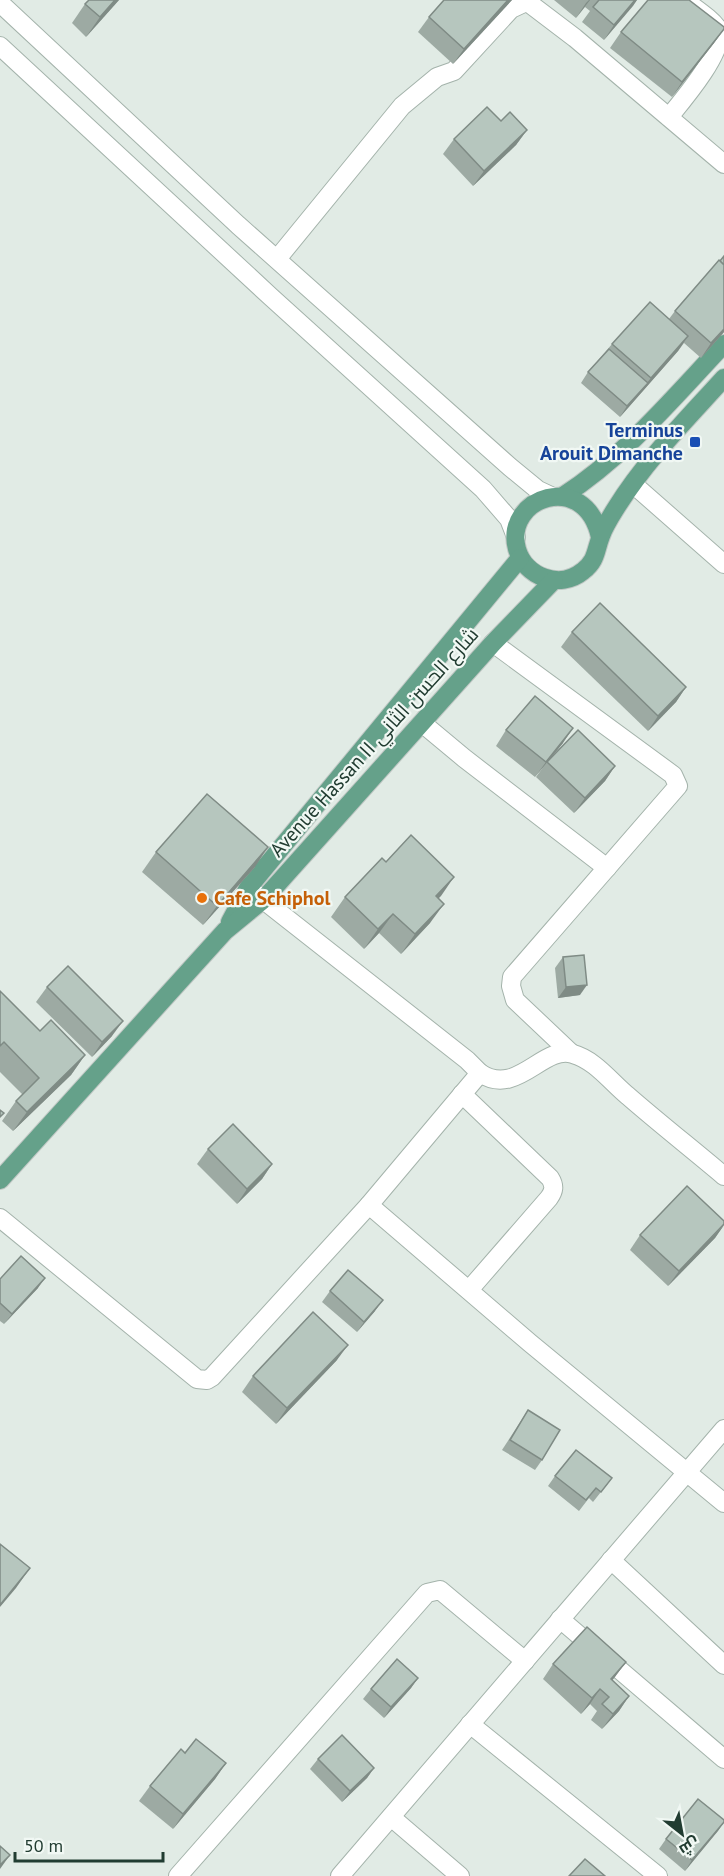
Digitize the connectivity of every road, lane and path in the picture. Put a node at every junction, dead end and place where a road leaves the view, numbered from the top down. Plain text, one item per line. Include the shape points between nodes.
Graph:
1 (684, 0) edge
2 (526, 1) edge
3 (0, 3) edge
4 (0, 46) edge
5 (669, 117) junction
6 (724, 164) edge
7 (277, 259) junction
8 (724, 344) edge
9 (724, 378) edge
10 (633, 484) junction
11 (558, 497) junction
12 (516, 537) junction
13 (600, 537) junction
14 (520, 558) junction
15 (724, 564) edge
16 (554, 580) junction
17 (493, 643) junction
18 (422, 723) junction
19 (607, 868) junction
20 (248, 888) junction
21 (264, 899) junction
22 (225, 931) junction
23 (571, 1053) junction
24 (480, 1073) junction
25 (462, 1094) junction
26 (724, 1176) edge
27 (0, 1180) edge
28 (369, 1205) junction
29 (0, 1218) edge
30 (469, 1290) junction
31 (724, 1429) edge
32 (686, 1473) junction
33 (724, 1503) edge
34 (611, 1560) junction
35 (560, 1619) junction
36 (525, 1661) junction
37 (724, 1665) edge
38 (470, 1724) junction
39 (724, 1759) edge
40 (391, 1817) junction
41 (178, 1876) edge
42 (340, 1876) edge
43 (460, 1876) edge
44 (658, 1876) edge

1 - 5 street via 716,26 721,42 708,67
2 - 5 street
2 - 7 street via 511,9 454,71 436,78 402,106
3 - 7 street
4 - 12 street via 483,489 509,519
5 - 6 street
7 - 11 street via 538,490
8 - 11 main road via 625,447 586,482
9 - 10 main road via 663,444
10 - 13 main road
10 - 15 street
11 - 12 main road via 531,506 518,525
11 - 13 main road via 577,501 589,510
12 - 14 main road
13 - 16 main road via 598,551 581,573
14 - 16 main road via 540,577
14 - 20 main road, Avenue Hassan II شارع الحسن الثاني
16 - 17 main road, Avenue Hassan II شارع الحسن الثاني
17 - 18 main road, Avenue Hassan II شارع الحسن الثاني
17 - 19 street via 673,775 676,790
18 - 19 street
18 - 21 main road, Avenue Hassan II شارع الحسن الثاني
19 - 23 street via 512,977 515,1000
20 - 21 street
20 - 22 main road, Avenue Hassan II شارع الحسن الثاني
21 - 22 main road, Avenue Hassan II شارع الحسن الثاني
21 - 24 street
22 - 27 main road, Avenue Hassan II شارع الحسن الثاني
23 - 24 street via 553,1056 510,1079 488,1078
23 - 26 street via 589,1062
24 - 25 street
25 - 28 street
25 - 30 street via 554,1185 549,1198
28 - 29 street via 212,1377 202,1380 197,1380
28 - 30 street
30 - 32 street
31 - 32 street
32 - 33 street
32 - 34 street
34 - 35 street
34 - 37 street
35 - 36 street
35 - 39 street
36 - 38 street
36 - 41 street via 440,1590 427,1593
38 - 40 street
38 - 44 street
40 - 42 street
40 - 43 street

